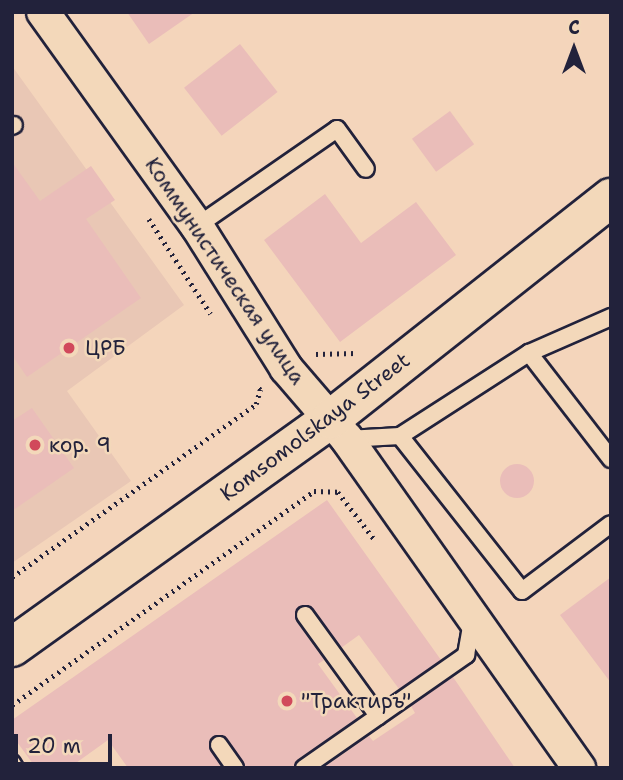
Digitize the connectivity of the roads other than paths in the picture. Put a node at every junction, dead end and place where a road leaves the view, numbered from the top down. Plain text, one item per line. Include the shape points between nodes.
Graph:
1 (43, 12) edge
2 (366, 169) dead end
3 (611, 198) edge
4 (197, 226) junction
5 (611, 317) edge
6 (529, 353) junction
7 (339, 429) junction
8 (400, 436) junction
9 (611, 459) edge
10 (611, 524) edge
11 (305, 615) dead end
12 (473, 615) junction
13 (12, 647) edge
14 (378, 716) junction
15 (219, 744) dead end
16 (12, 763) edge
17 (15, 768) edge
18 (235, 768) edge
19 (304, 768) edge
20 (579, 768) edge

1 - 4 street, Коммунистическая улица
2 - 4 lane via 337,130
3 - 7 main road, Komsomolskaya Street
4 - 7 street, Коммунистическая улица via 286,368
5 - 6 lane
6 - 8 lane
6 - 9 lane
7 - 8 lane
7 - 12 street, Коммунистическая улица
7 - 13 main road, Komsomolskaya Street
8 - 10 lane via 522,591
11 - 14 lane
12 - 14 lane via 466,655
12 - 20 street, Коммунистическая улица
14 - 19 lane
15 - 18 lane
16 - 17 lane

